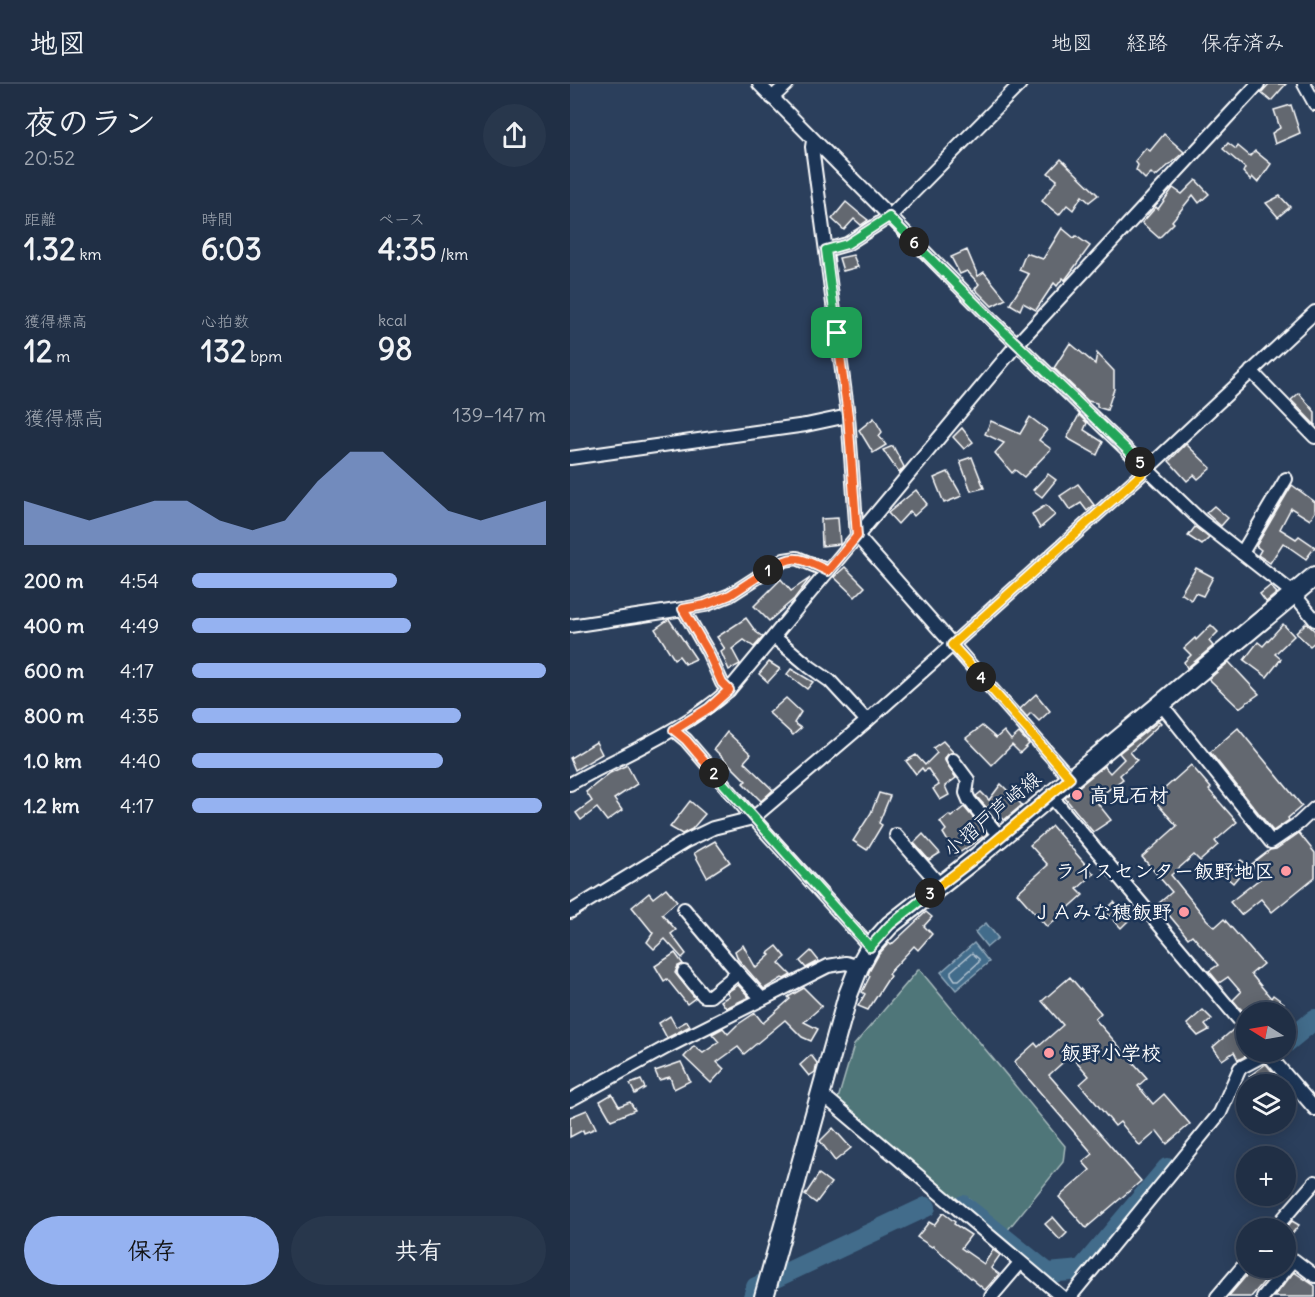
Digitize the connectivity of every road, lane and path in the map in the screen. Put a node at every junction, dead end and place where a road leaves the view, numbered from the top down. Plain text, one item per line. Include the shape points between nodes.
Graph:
1 (759, 84) edge
2 (787, 84) edge
3 (1020, 84) edge
4 (1258, 84) edge
5 (1304, 84) edge
6 (772, 98) junction
7 (1315, 104) edge
8 (813, 141) junction
9 (889, 217) junction
10 (826, 250) junction
11 (1315, 312) edge
12 (1018, 344) junction
13 (1251, 371) junction
14 (848, 416) junction
15 (1315, 437) edge
16 (570, 458) edge
17 (1147, 469) junction
18 (1286, 479) dead end
19 (857, 536) junction
20 (1242, 553) junction
21 (828, 571) junction
22 (1315, 576) edge
23 (1293, 593) junction
24 (683, 609) junction
25 (1315, 620) edge
26 (570, 626) edge
27 (774, 637) junction
28 (952, 645) junction
29 (729, 690) junction
30 (1161, 704) junction
31 (867, 721) junction
32 (674, 730) junction
33 (953, 760) dead end
34 (1070, 778) junction
35 (570, 784) edge
36 (1050, 795) junction
37 (1315, 808) edge
38 (753, 818) junction
39 (896, 835) dead end
40 (1000, 837) junction
41 (940, 885) junction
42 (684, 909) dead end
43 (570, 912) edge
44 (870, 947) junction
45 (859, 967) junction
46 (684, 972) dead end
47 (738, 973) junction
48 (762, 999) junction
49 (1236, 1016) edge
50 (1250, 1062) edge
51 (1275, 1062) edge
52 (821, 1096) junction
53 (570, 1100) edge
54 (1315, 1109) edge
55 (1315, 1182) edge
56 (1284, 1218) edge
57 (1020, 1263) junction
58 (1236, 1275) edge
59 (1315, 1276) edge
60 (764, 1297) edge
61 (992, 1297) edge
62 (1062, 1297) edge
63 (1070, 1297) edge
64 (1217, 1297) edge
65 (1263, 1297) edge

1 - 6 street
2 - 6 street
3 - 9 street
4 - 12 street
5 - 7 street
6 - 8 street
8 - 9 street
8 - 10 street
9 - 10 street via 847,244
9 - 12 street
10 - 14 street
11 - 13 street
12 - 17 street
12 - 19 street
13 - 15 street
13 - 17 street
14 - 16 street
14 - 19 street
17 - 20 street via 1201,521
17 - 28 street
18 - 20 street
19 - 21 street
19 - 28 street
20 - 23 street
21 - 24 street via 797,558 784,560 730,595
21 - 27 street
22 - 23 main road, 小摺戸芦崎線
23 - 25 street
23 - 30 main road, 小摺戸芦崎線
24 - 26 street
24 - 29 street
27 - 29 street
27 - 31 street via 830,681
28 - 31 street
28 - 34 street
29 - 32 street
30 - 34 main road, 小摺戸芦崎線
30 - 37 street via 1271,842
31 - 38 street
32 - 35 street
32 - 38 street
33 - 40 street via 969,780 969,800
34 - 36 main road, 小摺戸芦崎線
36 - 40 main road, 小摺戸芦崎線
36 - 49 street
38 - 43 street via 713,828 686,841
38 - 44 street
39 - 41 street
40 - 41 main road, 小摺戸芦崎線
41 - 44 main road, 小摺戸芦崎線 via 890,925
42 - 47 street
44 - 45 main road, 小摺戸芦崎線
45 - 48 street via 846,963 828,966
45 - 52 main road, 小摺戸芦崎線
46 - 47 street via 704,996 710,996
47 - 48 street
48 - 53 street
50 - 63 street via 1240,1068 1220,1113
51 - 54 street
52 - 57 street
52 - 60 main road, 小摺戸芦崎線
55 - 56 street
57 - 61 street
57 - 62 street
58 - 64 street
59 - 65 street via 1294,1260

